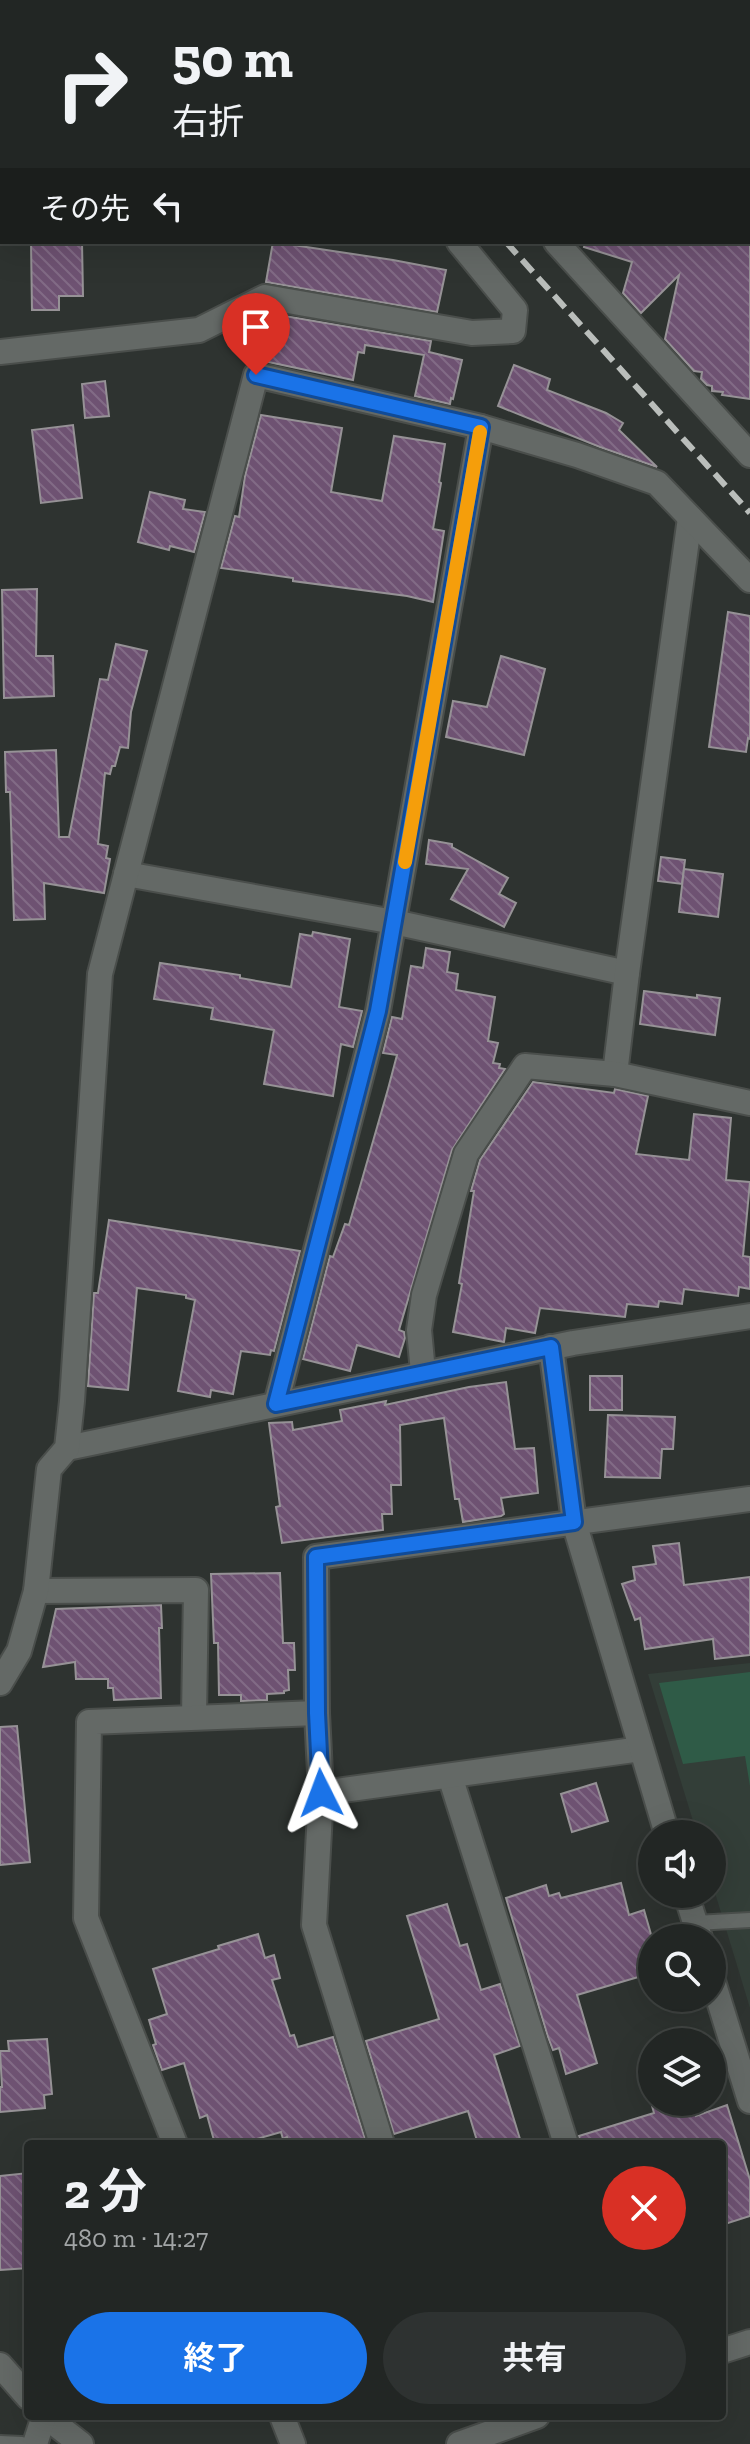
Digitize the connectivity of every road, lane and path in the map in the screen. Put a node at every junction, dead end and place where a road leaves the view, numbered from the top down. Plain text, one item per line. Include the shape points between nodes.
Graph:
1 (461, 244) edge
2 (558, 244) edge
3 (0, 352) edge
4 (481, 427) junction
5 (746, 440) edge
6 (690, 518) junction
7 (750, 580) edge
8 (126, 874) junction
9 (394, 922) junction
10 (627, 973) junction
11 (615, 1074) junction
12 (750, 1103) edge
13 (750, 1316) edge
14 (551, 1347) junction
15 (423, 1372) junction
16 (276, 1404) junction
17 (67, 1448) junction
18 (750, 1499) edge
19 (574, 1522) junction
20 (36, 1591) junction
21 (0, 1683) edge
22 (317, 1713) junction
23 (194, 1717) junction
24 (641, 1749) junction
25 (450, 1776) junction
26 (321, 1793) junction
27 (663, 1820) edge
28 (750, 1920) edge
29 (726, 1925) edge
30 (723, 2012) edge
31 (750, 2101) edge
32 (173, 2140) edge
33 (381, 2140) edge
34 (565, 2140) edge
35 (750, 2342) edge
36 (726, 2350) edge
37 (0, 2365) edge
38 (24, 2392) edge
39 (43, 2420) edge
40 (49, 2420) edge
41 (284, 2420) edge
42 (521, 2420) edge
43 (467, 2433) edge
44 (0, 2443) edge
45 (22, 2444) edge
46 (35, 2444) edge
47 (81, 2444) edge
48 (293, 2444) edge

1 - 3 street via 515,310 513,331 472,333 265,297 199,330
2 - 5 street via 684,385
4 - 6 street via 657,483
4 - 8 street via 256,375
4 - 9 street
6 - 7 street
6 - 10 street
8 - 9 street
8 - 17 street via 100,974
9 - 10 street
9 - 16 street via 378,1011
10 - 11 street
11 - 12 street
11 - 15 street via 525,1066 466,1154 424,1295 419,1330
13 - 14 street
14 - 15 street
14 - 19 street
15 - 16 street
16 - 17 street
17 - 20 street via 49,1469
18 - 19 street
19 - 22 street via 316,1557
19 - 24 street
20 - 21 street via 19,1651
20 - 23 street via 196,1590
22 - 23 street
22 - 26 street
23 - 32 street via 89,1722 86,1918
24 - 25 street
24 - 27 street
25 - 26 street
25 - 34 street
26 - 33 street via 314,1925
28 - 29 lane
30 - 31 street
35 - 36 street
37 - 38 street
39 - 46 street
40 - 47 street
41 - 48 street
42 - 43 street
44 - 45 lane

